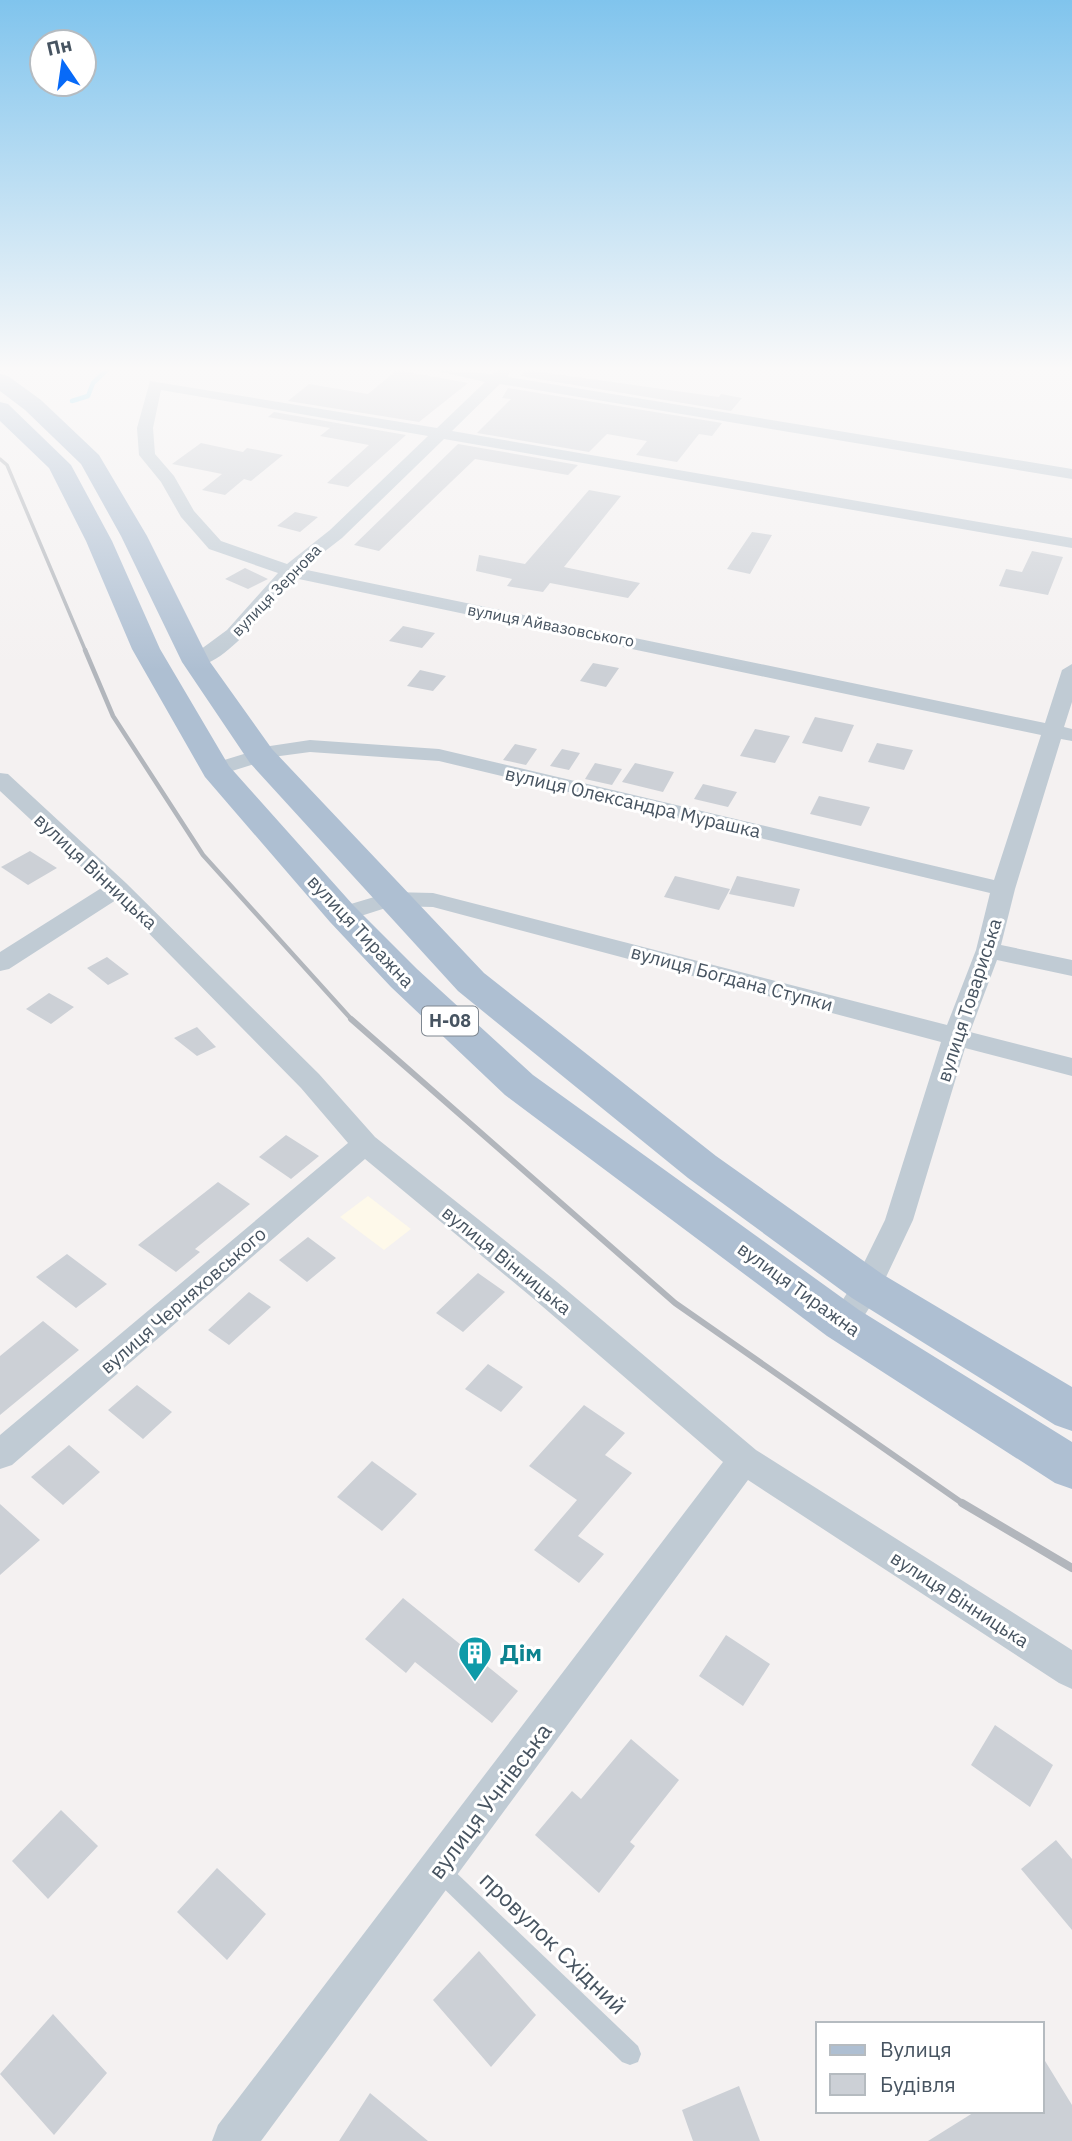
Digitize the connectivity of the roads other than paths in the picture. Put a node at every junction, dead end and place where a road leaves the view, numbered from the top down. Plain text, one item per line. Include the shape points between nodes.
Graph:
1 (62, 470) edge
2 (97, 470) edge
3 (160, 470) edge
4 (403, 470) edge
5 (653, 470) edge
6 (1048, 470) edge
7 (1072, 474) edge
8 (1072, 543) edge
9 (291, 572) junction
10 (196, 662) junction
11 (1072, 670) edge
12 (1062, 733) edge
13 (261, 756) junction
14 (216, 770) junction
15 (0, 779) edge
16 (118, 888) junction
17 (1003, 889) junction
18 (391, 899) junction
19 (342, 914) junction
20 (988, 950) junction
21 (0, 963) edge
22 (1072, 968) edge
23 (956, 1036) junction
24 (1072, 1067) edge
25 (365, 1144) junction
26 (867, 1286) junction
27 (843, 1323) junction
28 (1072, 1411) edge
29 (0, 1455) edge
30 (744, 1460) junction
31 (1072, 1468) edge
32 (1072, 1671) edge
33 (439, 1870) junction
34 (630, 2054) dead end
35 (244, 2137) edge

1 - 14 main road, вулиця Тиражна / Н-08 via 99,541 146,649
2 - 10 main road, Н-08
3 - 9 street, вулиця Айвазовського via 187,513 215,545
4 - 9 street, вулиця Зернова via 336,534 308,551
5 - 8 street
6 - 7 street
9 - 10 street, вулиця Зернова via 226,642
9 - 12 street, вулиця Айвазовського
10 - 13 main road, Н-08
11 - 12 street, вулиця Товариська
12 - 17 street, вулиця Товариська
13 - 14 street
13 - 17 street, вулиця Олександра Мурашка via 329,745 439,755
13 - 18 main road, Н-08
14 - 19 main road, вулиця Тиражна / Н-08
15 - 16 street, вулиця Вінницька
16 - 21 street
16 - 25 street, вулиця Вінницька via 310,1081
17 - 20 street, вулиця Товариська
18 - 19 street, вулиця Богдана Ступки
18 - 23 street, вулиця Богдана Ступки via 432,900 489,913
18 - 26 main road, Н-08 via 471,982 562,1058
19 - 27 main road, вулиця Тиражна / Н-08 via 519,1085
20 - 22 street
20 - 23 street, вулиця Товариська
23 - 24 street, вулиця Богдана Ступки
23 - 26 street, вулиця Товариська via 899,1220
25 - 29 street, вулиця Черняховського
25 - 30 street, вулиця Вінницька
26 - 27 street, вулиця Товариська
26 - 28 main road, Н-08
27 - 31 main road, вулиця Тиражна / Н-08
30 - 32 street, вулиця Вінницька
30 - 33 street, вулиця Учнівська
33 - 34 lane, провулок Східний
33 - 35 street, вулиця Учнівська

